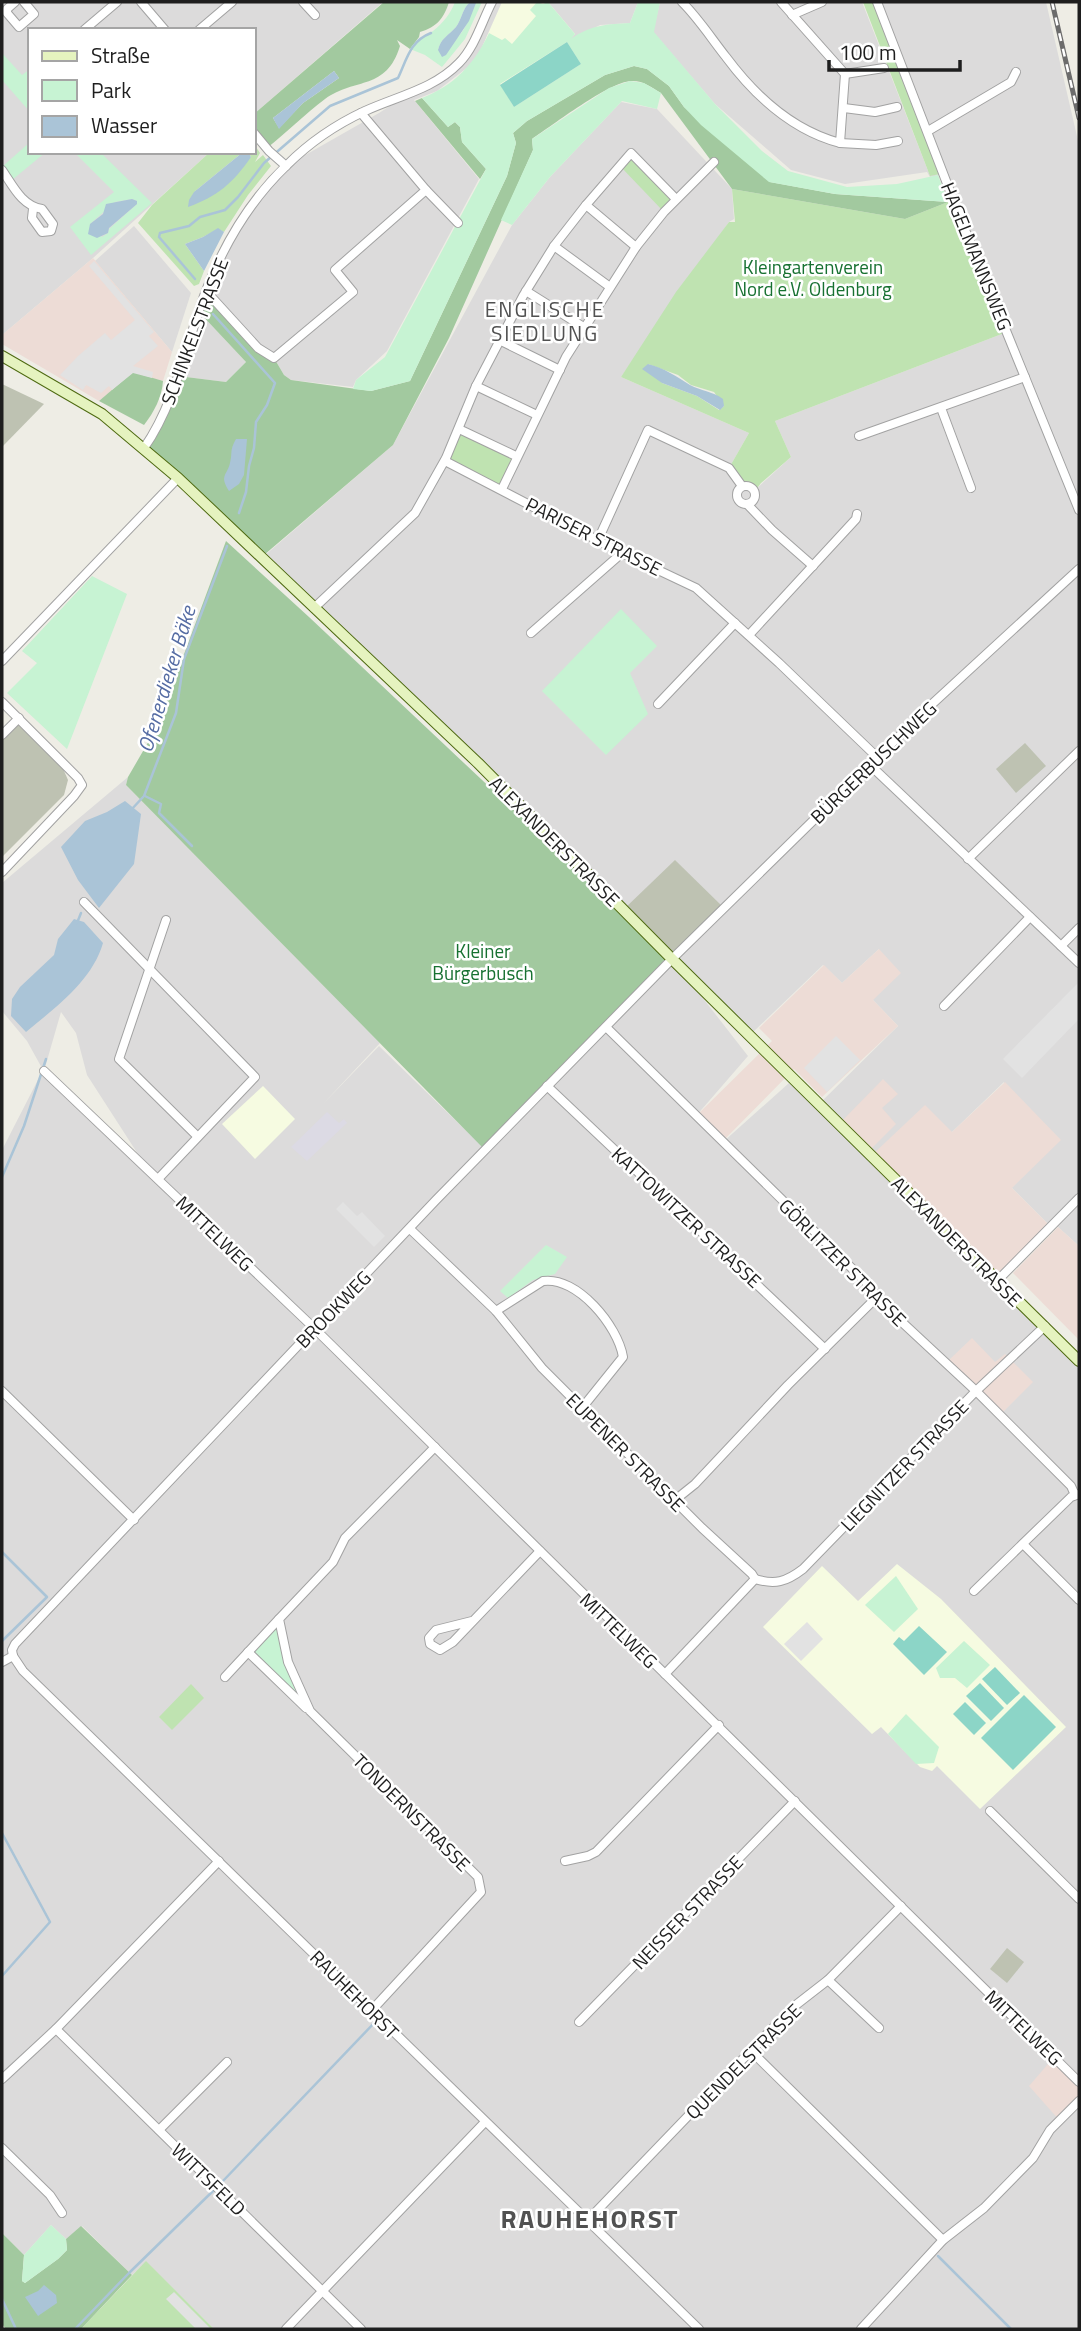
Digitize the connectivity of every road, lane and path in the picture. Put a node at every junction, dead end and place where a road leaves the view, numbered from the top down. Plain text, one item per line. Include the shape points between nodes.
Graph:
1 (15, 2) edge
2 (24, 2) edge
3 (117, 2) edge
4 (141, 2) edge
5 (232, 2) edge
6 (303, 2) edge
7 (492, 2) edge
8 (682, 2) edge
9 (781, 2) edge
10 (822, 2) edge
11 (877, 2) edge
12 (315, 15) dead end
13 (792, 15) junction
14 (86, 28) edge
15 (163, 28) edge
16 (201, 28) edge
17 (884, 68) dead end
18 (1016, 72) dead end
19 (845, 74) junction
20 (897, 107) dead end
21 (844, 108) junction
22 (361, 113) junction
23 (928, 131) junction
24 (256, 135) edge
25 (898, 141) dead end
26 (840, 144) junction
27 (714, 162) dead end
28 (286, 166) junction
29 (2, 170) edge
30 (426, 190) junction
31 (676, 199) junction
32 (586, 205) junction
33 (33, 209) dead end
34 (458, 223) dead end
35 (554, 246) junction
36 (636, 247) junction
37 (610, 287) junction
38 (206, 291) junction
39 (526, 291) junction
40 (585, 328) junction
41 (499, 340) junction
42 (2, 356) edge
43 (560, 370) junction
44 (1026, 377) junction
45 (476, 386) junction
46 (941, 408) junction
47 (537, 415) junction
48 (459, 429) junction
49 (859, 436) dead end
50 (144, 448) junction
51 (516, 456) junction
52 (445, 461) junction
53 (177, 478) junction
54 (742, 486) junction
55 (971, 488) dead end
56 (502, 489) junction
57 (747, 504) junction
58 (1079, 510) edge
59 (857, 514) dead end
60 (598, 540) junction
61 (622, 553) junction
62 (813, 566) junction
63 (1079, 569) edge
64 (314, 608) junction
65 (735, 622) junction
66 (531, 633) dead end
67 (749, 635) junction
68 (2, 661) edge
69 (2, 702) edge
70 (658, 704) dead end
71 (19, 718) junction
72 (2, 735) edge
73 (1079, 751) edge
74 (877, 757) junction
75 (870, 765) junction
76 (968, 859) junction
77 (2, 872) edge
78 (84, 902) dead end
79 (1030, 917) junction
80 (166, 920) dead end
81 (1079, 928) edge
82 (1060, 946) junction
83 (672, 960) junction
84 (1079, 963) edge
85 (149, 969) junction
86 (944, 1006) dead end
87 (606, 1027) junction
88 (44, 1071) dead end
89 (547, 1086) junction
90 (197, 1136) junction
91 (159, 1178) junction
92 (1079, 1198) edge
93 (410, 1228) junction
94 (998, 1281) junction
95 (876, 1298) junction
96 (496, 1311) junction
97 (1045, 1326) junction
98 (314, 1328) junction
99 (825, 1349) junction
100 (1079, 1362) edge
101 (2, 1391) edge
102 (976, 1391) junction
103 (582, 1408) junction
104 (435, 1447) junction
105 (1077, 1494) edge
106 (675, 1500) junction
107 (134, 1520) junction
108 (1023, 1544) junction
109 (540, 1551) junction
110 (755, 1579) junction
111 (974, 1591) dead end
112 (1079, 1600) edge
113 (279, 1619) junction
114 (472, 1621) junction
115 (248, 1652) junction
116 (13, 1656) junction
117 (2, 1662) edge
118 (665, 1674) junction
119 (225, 1677) dead end
120 (310, 1712) junction
121 (719, 1725) junction
122 (795, 1801) junction
123 (990, 1811) dead end
124 (219, 1861) junction
125 (565, 1861) dead end
126 (1079, 1899) edge
127 (901, 1906) junction
128 (828, 1980) junction
129 (372, 2010) junction
130 (579, 2022) dead end
131 (879, 2028) dead end
132 (56, 2029) junction
133 (750, 2050) junction
134 (227, 2062) dead end
135 (2, 2079) edge
136 (1079, 2082) edge
137 (1079, 2101) edge
138 (485, 2122) junction
139 (159, 2130) junction
140 (2, 2148) edge
141 (62, 2213) dead end
142 (587, 2220) junction
143 (943, 2240) junction
144 (323, 2291) junction
145 (286, 2329) edge
146 (362, 2329) edge
147 (699, 2329) edge
148 (862, 2329) edge

1 - 2 street via 7,9 19,27 34,14
3 - 14 street
4 - 15 street
5 - 16 street
6 - 12 street
7 - 22 street, SCHINKELSTRASSE via 469,50 446,74 426,88
8 - 26 street via 758,96 796,126
9 - 13 street
10 - 13 street
11 - 23 street, HAGELMANNSWEG
13 - 19 street
17 - 19 street
18 - 23 street via 1011,82
19 - 21 street
20 - 21 street via 875,112
21 - 26 street
22 - 28 street, SCHINKELSTRASSE via 315,140
22 - 30 street
23 - 44 street, HAGELMANNSWEG
24 - 28 street
25 - 26 street
27 - 31 street
28 - 38 street, SCHINKELSTRASSE via 239,226
29 - 33 street
30 - 34 street
30 - 38 street via 335,270 353,292 274,358 258,348
31 - 32 street via 631,153
31 - 36 street
32 - 35 street
32 - 36 street
35 - 37 street
35 - 39 street
36 - 37 street
37 - 40 street
38 - 50 street, SCHINKELSTRASSE via 177,379
39 - 40 street
39 - 41 street
40 - 43 street
41 - 43 street
41 - 45 street
42 - 50 main road, ALEXANDERSTRASSE via 102,414
43 - 47 street
44 - 46 street
44 - 58 street, HAGELMANNSWEG
45 - 47 street
45 - 48 street
46 - 49 street
46 - 55 street
47 - 51 street
48 - 51 street
48 - 52 street
50 - 53 main road, ALEXANDERSTRASSE
51 - 56 street
52 - 56 street, PARISER STRASSE
52 - 64 street via 415,513
53 - 64 main road, ALEXANDERSTRASSE
53 - 68 street
54 - 57 street via 737,497
54 - 57 street via 751,486 755,494
54 - 60 street via 729,468 648,430
56 - 60 street, PARISER STRASSE
57 - 62 street
59 - 62 street
60 - 61 street, PARISER STRASSE
61 - 65 street, PARISER STRASSE via 696,588
61 - 66 street
62 - 67 street
63 - 74 street, BÜRGERBUSCHWEG
64 - 83 main road, ALEXANDERSTRASSE via 478,763
65 - 67 street, PARISER STRASSE
65 - 70 street
67 - 74 street, PARISER STRASSE
69 - 71 street
71 - 72 street
71 - 77 street via 82,785
73 - 76 street
74 - 75 street, BÜRGERBUSCHWEG
75 - 76 street
75 - 83 street, BÜRGERBUSCHWEG
76 - 79 street
78 - 85 street
79 - 82 street
79 - 86 street
80 - 85 street
81 - 82 street
82 - 84 street
83 - 87 street, BROOKWEG
83 - 94 main road, ALEXANDERSTRASSE
85 - 90 street via 119,1059
85 - 90 street via 255,1077
87 - 89 street, BROOKWEG
87 - 95 street, GÖRLITZER STRASSE via 871,1287
88 - 91 street, MITTELWEG
89 - 93 street, BROOKWEG
89 - 99 street, KATTOWITZER STRASSE
90 - 91 street
91 - 98 street, MITTELWEG
92 - 94 street
93 - 96 street, EUPENER STRASSE
93 - 98 street, BROOKWEG
94 - 97 main road, ALEXANDERSTRASSE
95 - 99 street
95 - 102 street, GÖRLITZER STRASSE
96 - 103 street, EUPENER STRASSE
96 - 103 street via 550,1280 569,1285 594,1307 619,1339 623,1357
97 - 100 main road, ALEXANDERSTRASSE
97 - 102 street, LIEGNITZER STRASSE
98 - 104 street, MITTELWEG
98 - 107 street, BROOKWEG
99 - 106 street
101 - 107 street
102 - 105 street, GÖRLITZER STRASSE
102 - 110 street, LIEGNITZER STRASSE via 803,1569 781,1583
103 - 106 street, EUPENER STRASSE
104 - 109 street, MITTELWEG
104 - 113 street via 345,1538 333,1562
105 - 108 street
106 - 110 street, EUPENER STRASSE
107 - 116 street, BROOKWEG via 15,1644
108 - 111 street
108 - 112 street
109 - 114 street
109 - 118 street, MITTELWEG
110 - 118 street
113 - 115 street
113 - 120 street, TONDERNSTRASSE via 288,1662
114 - 114 street via 446,1648 430,1644 436,1630
115 - 119 street
115 - 120 street, TONDERNSTRASSE
116 - 117 street, BROOKWEG
116 - 124 street, RAUHEHORST via 23,1671
118 - 121 street, MITTELWEG
120 - 129 street, TONDERNSTRASSE via 481,1884 481,1892
121 - 122 street, MITTELWEG
121 - 125 street via 596,1852
122 - 127 street, MITTELWEG
122 - 130 street, NEISSER STRASSE
123 - 126 street
124 - 129 street, RAUHEHORST
124 - 132 street
127 - 128 street, QUENDELSTRASSE
127 - 136 street, MITTELWEG
128 - 131 street
128 - 133 street, QUENDELSTRASSE
129 - 138 street, RAUHEHORST
132 - 135 street
132 - 139 street, WITTSFELD
133 - 142 street, QUENDELSTRASSE
133 - 143 street
134 - 139 street
137 - 143 street via 1050,2130 1033,2158 984,2208
138 - 142 street, RAUHEHORST
138 - 144 street
139 - 144 street, WITTSFELD
140 - 141 street
142 - 147 street, RAUHEHORST
143 - 148 street
144 - 145 street
144 - 146 street, WITTSFELD

